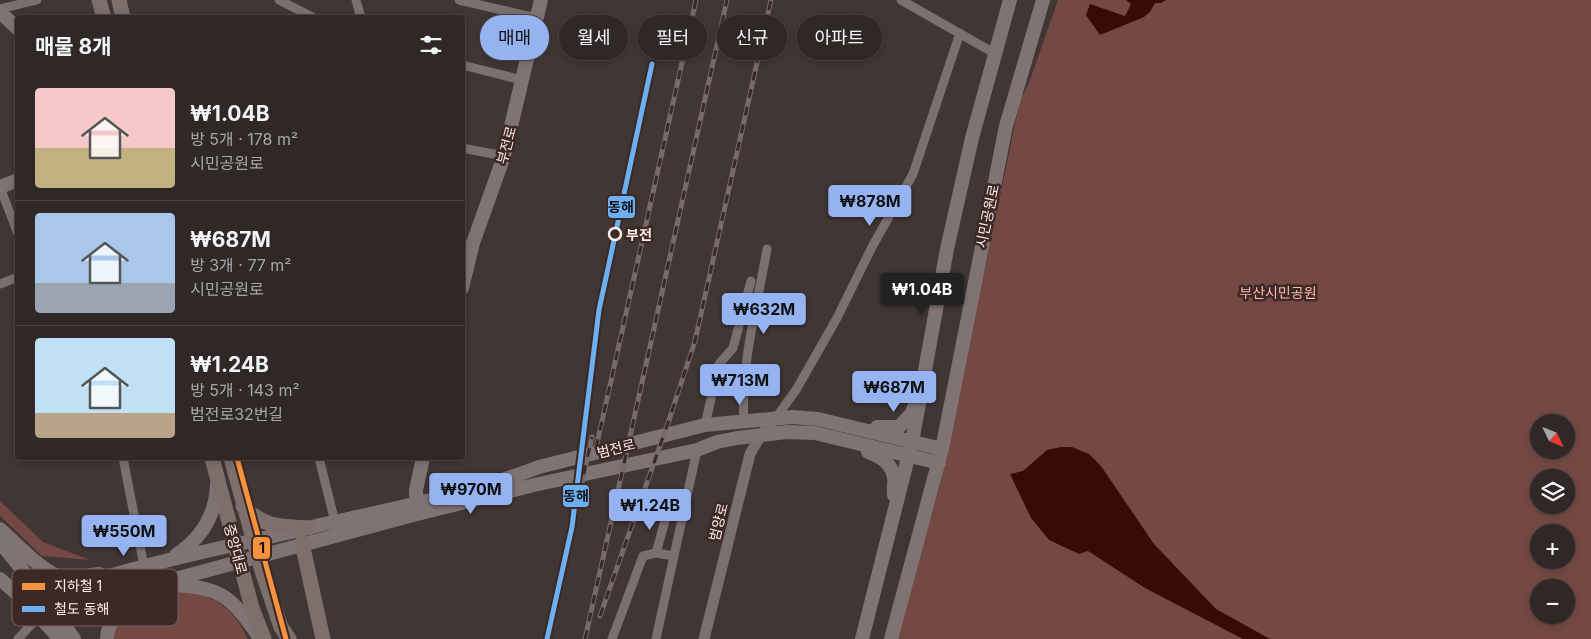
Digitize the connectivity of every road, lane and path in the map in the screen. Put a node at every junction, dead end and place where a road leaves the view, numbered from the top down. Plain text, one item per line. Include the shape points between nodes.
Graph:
1 (37, 0) edge
2 (99, 0) edge
3 (119, 0) edge
4 (278, 0) edge
5 (356, 0) edge
6 (459, 0) edge
7 (541, 0) edge
8 (901, 0) edge
9 (1010, 0) edge
10 (1043, 0) edge
11 (486, 3) edge
12 (0, 11) edge
13 (103, 15) edge
14 (122, 15) edge
15 (308, 15) edge
16 (360, 15) edge
17 (526, 15) edge
18 (537, 15) edge
19 (15, 26) edge
20 (960, 33) junction
21 (994, 53) junction
22 (527, 60) edge
23 (465, 66) edge
24 (522, 80) junction
25 (465, 149) edge
26 (504, 156) junction
27 (15, 181) edge
28 (0, 187) edge
29 (15, 226) edge
30 (468, 242) edge
31 (767, 249) dead end
32 (465, 265) edge
33 (15, 278) edge
34 (751, 281) dead end
35 (0, 284) edge
36 (923, 390) junction
37 (775, 419) junction
38 (744, 420) junction
39 (705, 425) junction
40 (863, 430) junction
41 (761, 435) junction
42 (853, 442) junction
43 (911, 449) junction
44 (697, 450) junction
45 (941, 456) junction
46 (123, 460) edge
47 (212, 460) edge
48 (232, 460) edge
49 (319, 460) edge
50 (423, 460) edge
51 (217, 478) junction
52 (897, 504) junction
53 (685, 505) junction
54 (243, 506) junction
55 (417, 508) junction
56 (335, 522) junction
57 (309, 528) junction
58 (0, 529) edge
59 (253, 540) junction
60 (0, 542) edge
61 (235, 543) junction
62 (302, 543) junction
63 (656, 553) junction
64 (257, 556) junction
65 (674, 556) junction
66 (167, 561) junction
67 (240, 561) junction
68 (144, 566) junction
69 (22, 569) edge
70 (45, 569) edge
71 (134, 569) edge
72 (178, 578) edge
73 (0, 579) edge
74 (178, 587) edge
75 (12, 590) edge
76 (30, 626) edge
77 (48, 626) edge
78 (65, 626) edge
79 (111, 626) edge
80 (18, 639) edge
81 (60, 639) edge
82 (74, 639) edge
83 (107, 639) edge
84 (262, 639) edge
85 (288, 639) edge
86 (323, 639) edge
87 (612, 639) edge
88 (656, 639) edge
89 (704, 639) edge
90 (862, 639) edge
91 (891, 639) edge

1 - 12 street
2 - 13 main road
3 - 14 main road
4 - 15 street
5 - 16 street
6 - 11 street
7 - 18 main road, 부전로
8 - 20 street
9 - 21 main road
10 - 45 main road, 시민공원로 via 1006,126
11 - 17 street
12 - 19 main road
20 - 21 street
20 - 37 street via 913,174 837,318 796,390
21 - 36 main road via 947,248
22 - 24 main road, 부전로
23 - 24 street
24 - 26 main road, 부전로
25 - 26 street
26 - 30 main road, 부전로
27 - 28 main road
28 - 29 street
30 - 32 main road, 부전로
31 - 38 street via 755,308 743,404
33 - 35 street
34 - 39 street via 733,348 719,364
36 - 40 main road via 912,413 899,427
36 - 43 main road
37 - 38 main road, 범전로
37 - 40 main road, 범전로 via 818,419
37 - 41 street, 범양로
38 - 39 main road, 범전로
39 - 55 main road, 범전로 via 539,467
40 - 43 main road, 범전로
41 - 42 main road, 범전로 via 814,433
41 - 44 main road, 범전로 via 717,442
41 - 89 street, 범양로 via 750,454
42 - 43 main road, 범전로
42 - 52 main road via 890,466
43 - 45 main road, 범전로
43 - 52 main road
44 - 53 street
44 - 55 main road, 범전로
45 - 91 main road, 시민공원로
46 - 68 street
47 - 51 main road, 중앙대로
48 - 54 main road, 중앙대로
49 - 56 street
50 - 55 main road via 416,490
51 - 61 main road, 중앙대로
51 - 66 main road via 216,502 209,519 194,542
52 - 90 main road
53 - 63 street via 668,510
53 - 65 street
54 - 57 main road via 262,522 274,526
54 - 59 main road, 중앙대로
55 - 56 main road, 범전로
55 - 62 main road, 범전로
56 - 57 main road, 범전로
57 - 59 main road, 범전로
58 - 70 main road
59 - 61 main road, 범전로
59 - 64 main road, 중앙대로
60 - 69 main road
61 - 66 main road, 범전로
61 - 67 main road, 중앙대로
62 - 64 main road, 범전로
62 - 86 main road
63 - 65 street
63 - 87 street via 644,556
64 - 67 main road, 범전로
64 - 85 main road, 중앙대로
65 - 88 street
66 - 68 main road, 범전로
67 - 72 main road, 범전로
67 - 84 main road, 중앙대로
68 - 71 main road, 범전로
73 - 75 main road
74 - 84 main road via 213,590 238,607
76 - 80 street
77 - 81 main road
78 - 82 main road
79 - 83 main road

